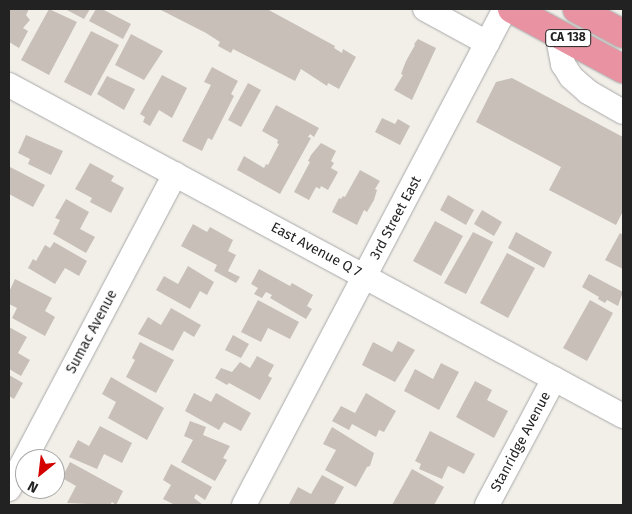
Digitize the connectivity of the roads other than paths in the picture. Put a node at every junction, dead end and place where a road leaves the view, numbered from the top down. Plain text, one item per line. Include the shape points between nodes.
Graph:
1 (425, 9) edge
2 (505, 9) edge
3 (512, 9) edge
4 (577, 9) edge
5 (557, 32) junction
6 (623, 34) edge
7 (487, 43) junction
8 (623, 69) edge
9 (9, 84) edge
10 (623, 112) edge
11 (175, 174) junction
12 (365, 276) junction
13 (554, 379) junction
14 (623, 416) edge
15 (9, 489) edge
16 (244, 505) edge
17 (488, 505) edge

1 - 7 street
2 - 7 street, 3rd Street East
3 - 5 highway, CA 138
4 - 6 highway, CA 138
5 - 8 highway, CA 138
5 - 10 street via 563,64 572,77 588,92
7 - 12 street, 3rd Street East
9 - 11 street, East Avenue Q 7
11 - 12 street, East Avenue Q 7
11 - 15 street, Sumac Avenue
12 - 13 street, East Avenue Q 7
12 - 16 street, 3rd Street East
13 - 14 street, East Avenue Q 7
13 - 17 street, Stanridge Avenue

